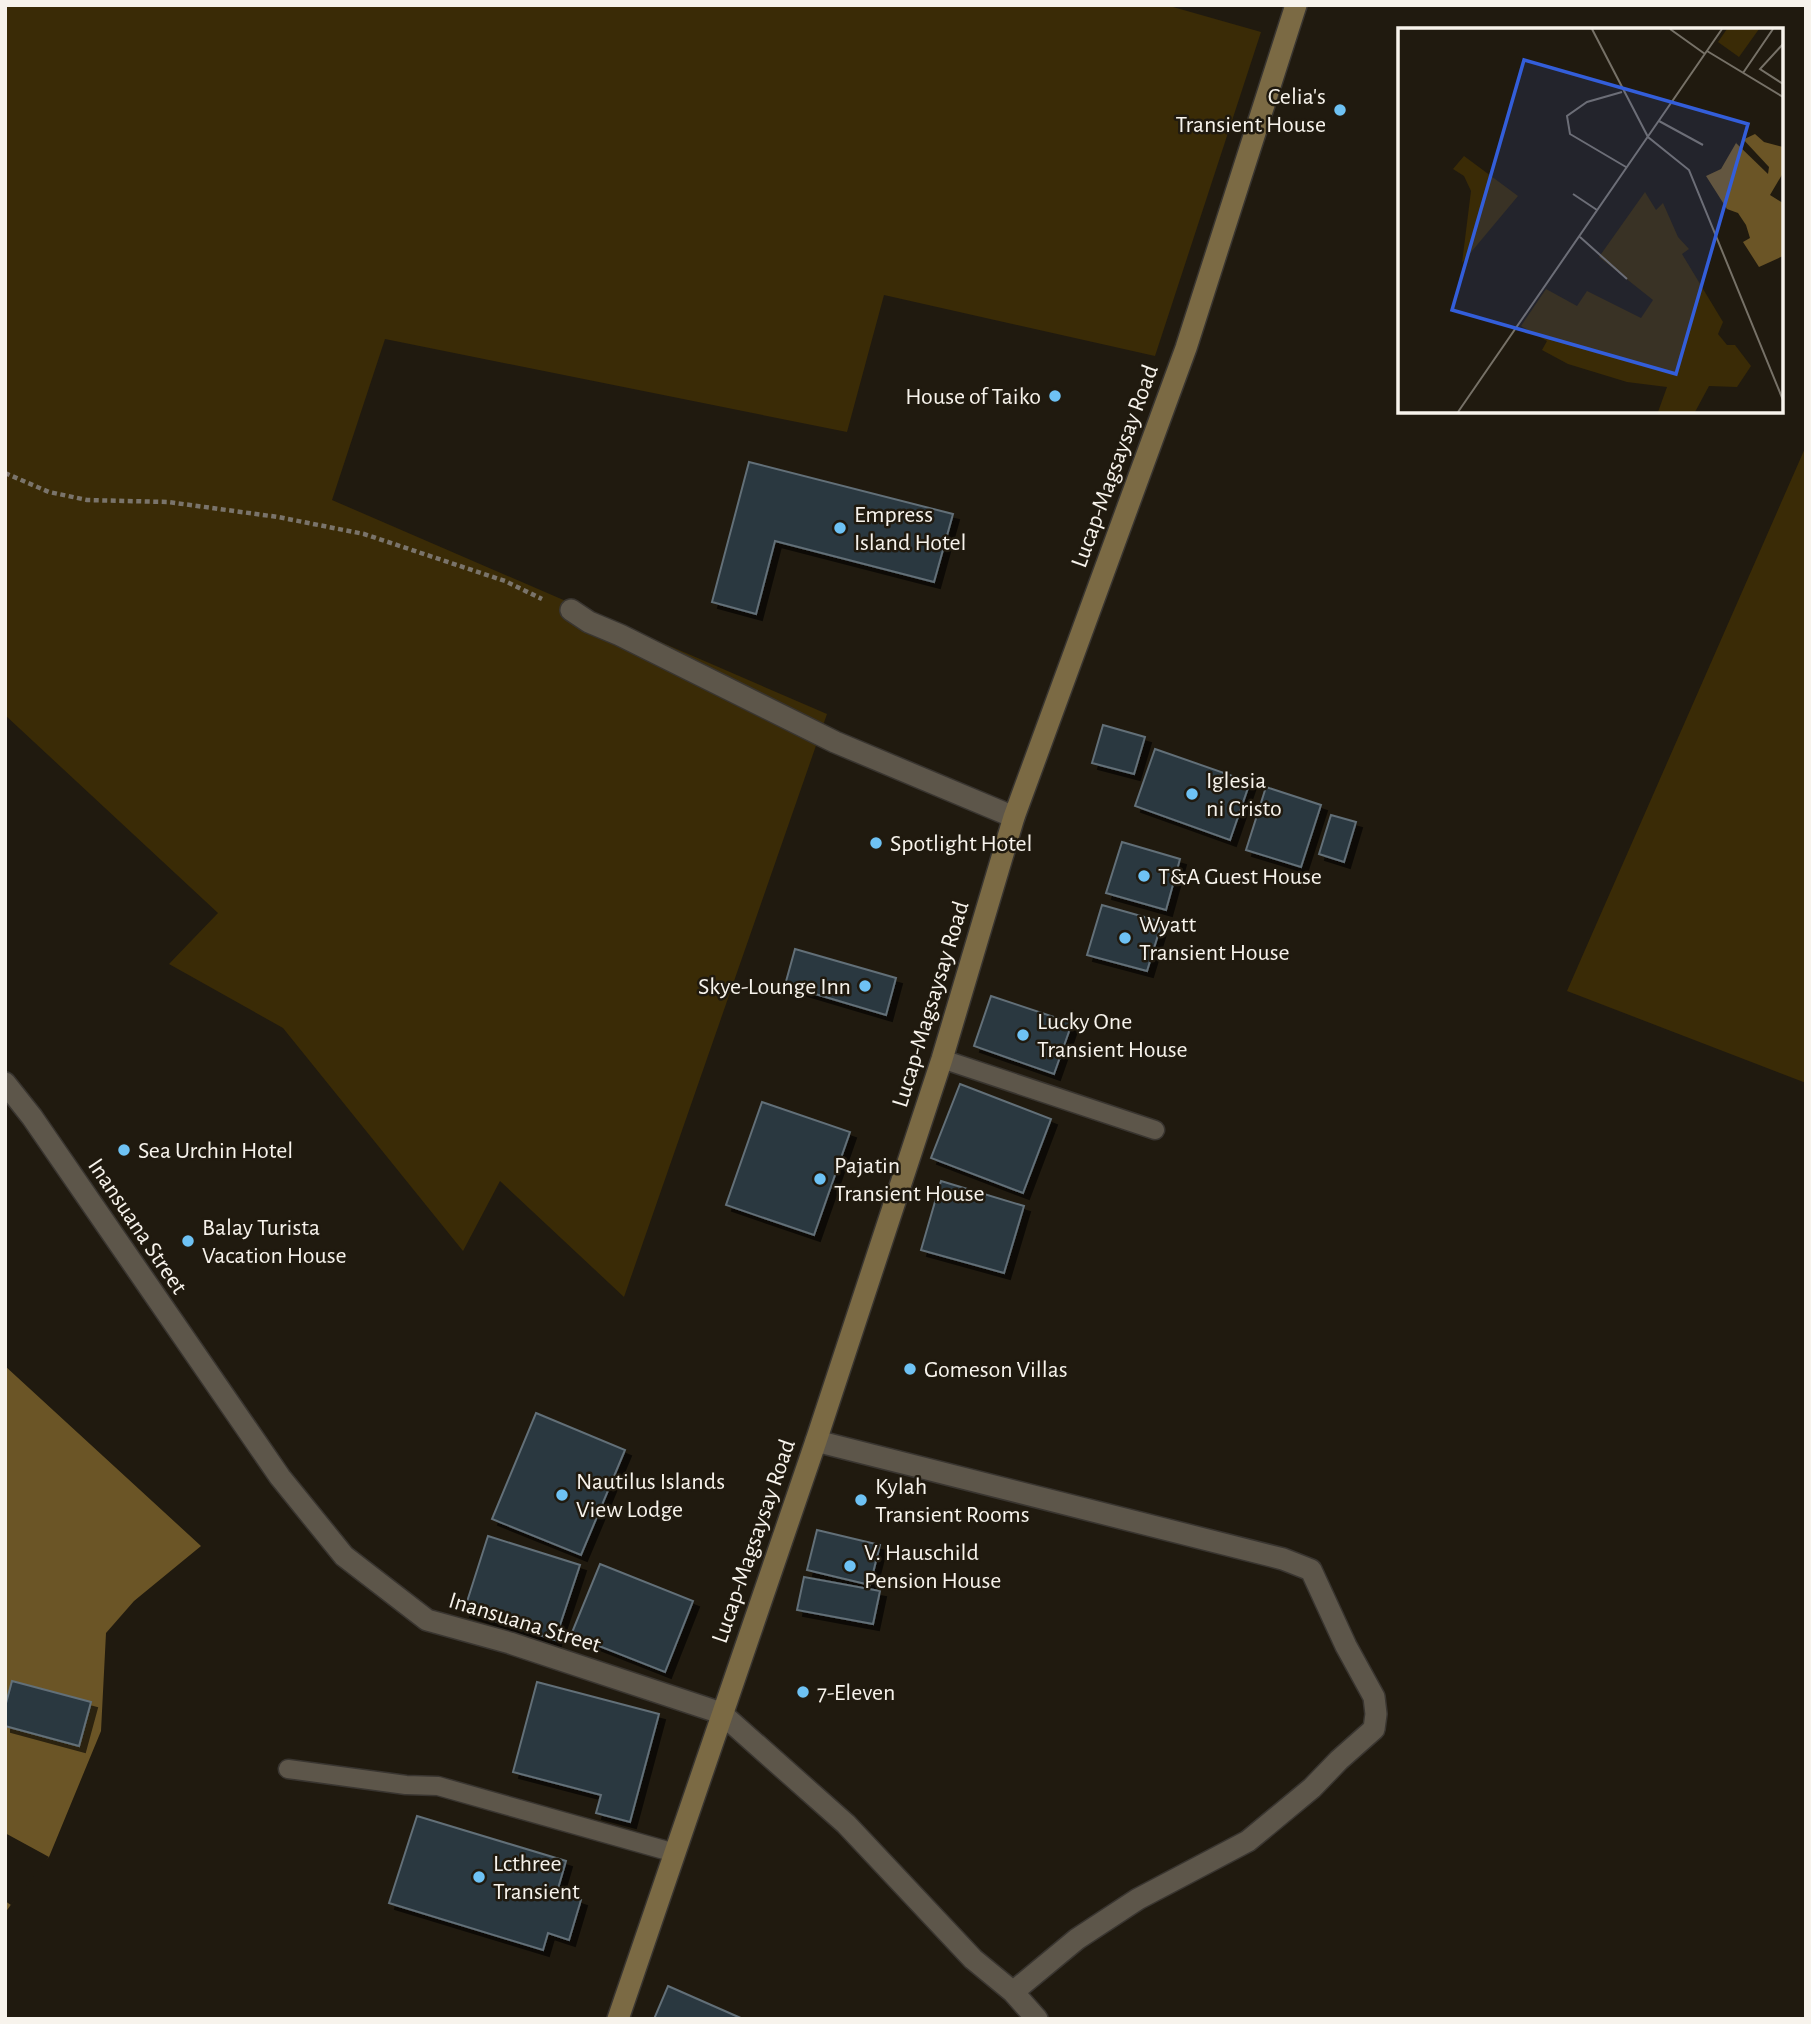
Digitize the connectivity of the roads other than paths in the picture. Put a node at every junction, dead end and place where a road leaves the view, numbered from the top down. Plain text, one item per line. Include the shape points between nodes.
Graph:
1 (1296, 5) edge
2 (571, 610) road end
3 (1014, 817) junction
4 (942, 1059) junction
5 (5, 1083) edge
6 (1155, 1130) dead end
7 (816, 1441) junction
8 (721, 1713) junction
9 (288, 1769) dead end
10 (675, 1853) junction
11 (1013, 1992) junction
12 (618, 2019) edge
13 (1037, 2019) edge

1 - 3 street, Lucap-Magsaysay Road via 1186,348
2 - 3 street via 835,742
3 - 4 street, Lucap-Magsaysay Road
4 - 6 lane
4 - 7 street, Lucap-Magsaysay Road
5 - 8 street, Inansuana Street via 280,1477 344,1556 427,1620
7 - 8 street, Lucap-Magsaysay Road
7 - 11 street via 1283,1559 1311,1570 1374,1697 1374,1729 1248,1841 1139,1899 1077,1939
8 - 10 street, Lucap-Magsaysay Road
8 - 11 street, Inansuana Street via 846,1824 973,1959
9 - 10 lane via 438,1786
10 - 12 street, Lucap-Magsaysay Road
11 - 13 street, Inansuana Street

